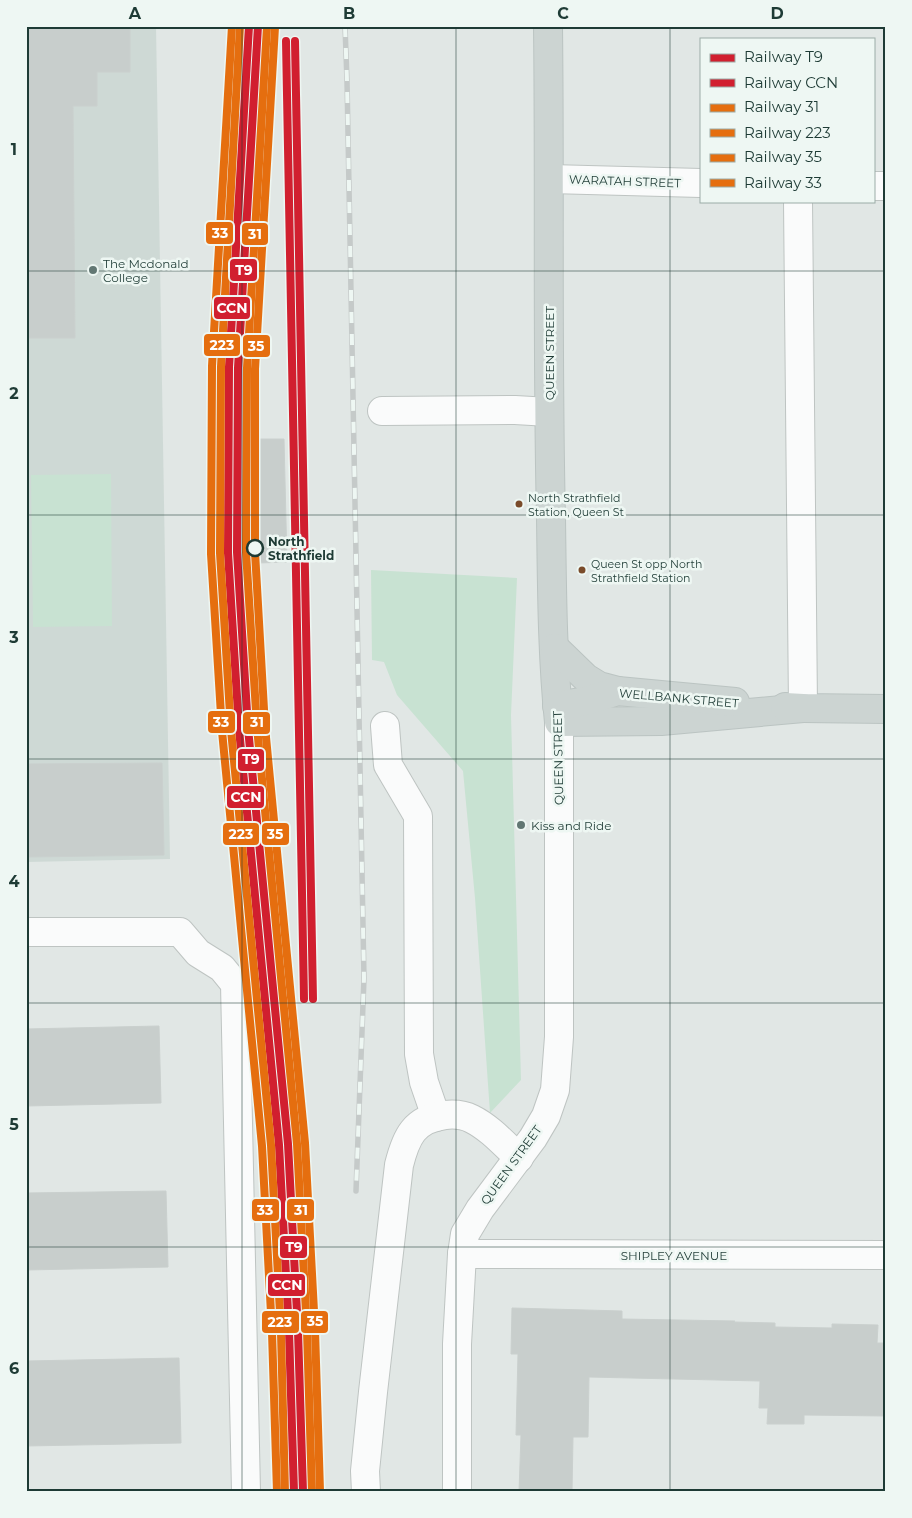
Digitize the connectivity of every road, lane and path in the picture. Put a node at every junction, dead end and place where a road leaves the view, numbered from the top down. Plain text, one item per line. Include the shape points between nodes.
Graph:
1 (548, 26) edge
2 (550, 179) junction
3 (700, 183) edge
4 (798, 202) edge
5 (382, 411) dead end
6 (548, 412) junction
7 (555, 648) junction
8 (618, 691) junction
9 (803, 708) junction
10 (886, 709) edge
11 (558, 714) junction
12 (384, 726) dead end
13 (26, 932) edge
14 (436, 1117) junction
15 (519, 1158) junction
16 (462, 1254) junction
17 (886, 1255) edge
18 (246, 1492) edge
19 (366, 1492) edge
20 (457, 1492) edge

1 - 2 main road, QUEEN STREET
2 - 3 street, WARATAH STREET
2 - 6 main road, QUEEN STREET
4 - 9 street
5 - 6 street
6 - 7 main road, QUEEN STREET
7 - 8 main road via 586,678 599,686
7 - 11 main road, QUEEN STREET
8 - 9 main road, WELLBANK STREET
8 - 11 main road, WELLBANK STREET
9 - 10 main road, WELLBANK STREET
9 - 11 main road, WELLBANK STREET via 661,721
11 - 15 street, QUEEN STREET via 558,1063 555,1090 546,1116
12 - 14 street via 388,765 418,816 419,1054
13 - 18 street via 180,932 198,953 222,968 234,984
14 - 15 street via 448,1115 473,1119
14 - 19 street via 413,1130 404,1144 399,1165 365,1471
15 - 16 street, QUEEN STREET via 475,1217 465,1234
16 - 17 street, SHIPLEY AVENUE
16 - 20 street, QUEEN STREET via 457,1344

